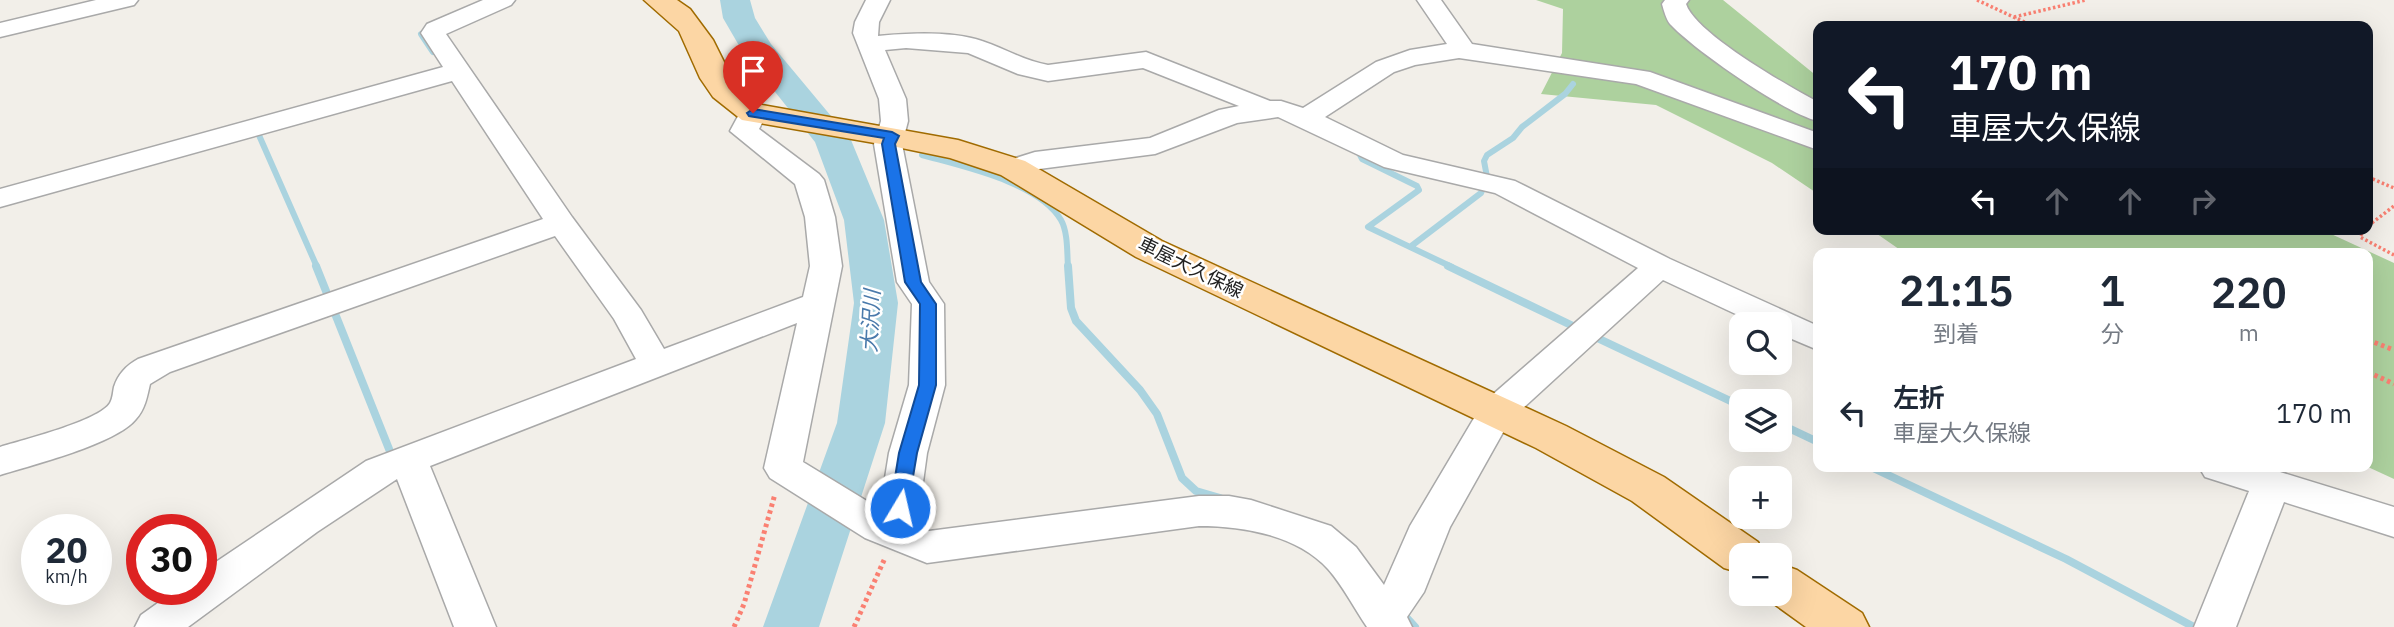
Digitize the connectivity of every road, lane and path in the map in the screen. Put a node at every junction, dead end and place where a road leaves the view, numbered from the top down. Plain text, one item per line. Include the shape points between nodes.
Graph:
1 (126, 0) edge
2 (503, 0) edge
3 (657, 0) edge
4 (878, 0) edge
5 (1429, 0) edge
6 (1677, 0) edge
7 (1977, 0) edge
8 (2086, 0) edge
9 (79, 5) edge
10 (2014, 17) junction
11 (2022, 21) edge
12 (0, 30) edge
13 (870, 44) junction
14 (1459, 50) junction
15 (452, 72) junction
16 (1264, 109) junction
17 (1813, 110) edge
18 (759, 114) junction
19 (1305, 118) junction
20 (883, 135) junction
21 (1813, 140) edge
22 (1013, 168) junction
23 (2373, 179) edge
24 (2394, 188) edge
25 (0, 198) edge
26 (2394, 206) edge
27 (2373, 222) edge
28 (561, 223) junction
29 (2361, 235) edge
30 (2394, 255) edge
31 (1659, 266) junction
32 (817, 303) junction
33 (1813, 337) edge
34 (2373, 342) edge
35 (2394, 350) edge
36 (656, 364) junction
37 (2373, 374) edge
38 (2394, 384) edge
39 (1496, 412) junction
40 (0, 461) edge
41 (399, 462) junction
42 (786, 471) junction
43 (2234, 472) edge
44 (2271, 484) junction
45 (2394, 522) edge
46 (887, 531) junction
47 (1729, 546) edge
48 (1792, 591) edge
49 (1387, 621) edge
50 (156, 627) edge
51 (475, 627) edge
52 (734, 627) edge
53 (854, 627) edge
54 (1844, 627) edge
55 (2216, 627) edge

1 - 9 street
2 - 15 street via 433,33
3 - 18 main road, 車屋大久保線 via 680,15 694,33 722,90 735,103
4 - 13 street via 866,23
5 - 14 street via 1460,42
6 - 17 street via 1679,19 1767,85
7 - 10 path
8 - 10 path
9 - 12 street
10 - 11 path
13 - 16 street via 906,41 973,46 1048,73 1146,60
13 - 20 street via 895,108
14 - 19 street via 1385,67
14 - 21 street via 1641,77
15 - 25 street
15 - 28 street
16 - 19 street via 1281,109
16 - 22 street via 1229,116 1155,146 1035,161
18 - 20 main road, 車屋大久保線
18 - 32 street via 744,131 809,180 820,217 826,266
19 - 31 street via 1394,161 1505,187
20 - 22 main road, 車屋大久保線 via 958,150
20 - 46 street via 913,282 928,304 927,385
22 - 39 main road, 車屋大久保線 via 1149,249
23 - 24 path
26 - 27 path
28 - 36 street via 629,317
28 - 40 street via 183,354 144,371 118,417
29 - 30 path
31 - 33 street
31 - 39 street
32 - 36 street
32 - 42 street
34 - 35 path
36 - 41 street
37 - 38 path
39 - 47 main road, 車屋大久保線 via 1648,489
39 - 49 street via 1430,526
41 - 50 street via 303,521
41 - 51 street
42 - 46 street
42 - 52 path
43 - 44 street
44 - 45 street
44 - 55 street
46 - 49 street via 927,547 1199,511 1251,515 1317,537 1342,558
46 - 53 path
48 - 54 main road

